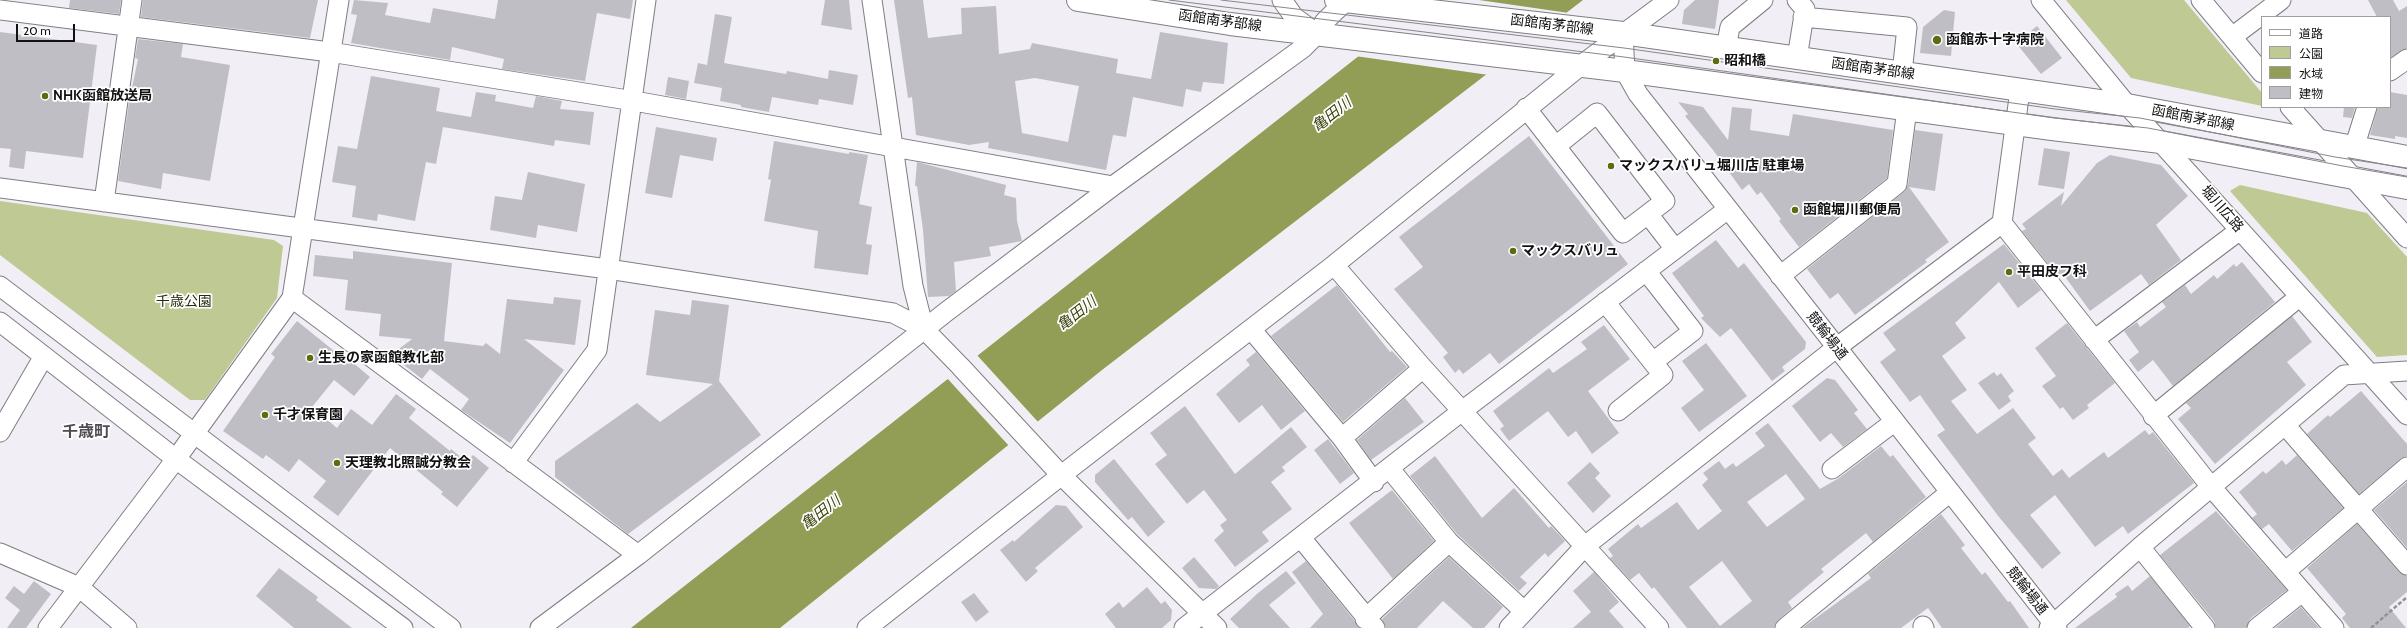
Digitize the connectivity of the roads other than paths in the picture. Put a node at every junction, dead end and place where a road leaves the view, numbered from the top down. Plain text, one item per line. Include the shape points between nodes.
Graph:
1 (132, 0) edge
2 (338, 0) edge
3 (646, 0) edge
4 (872, 0) edge
5 (1078, 0) edge
6 (1282, 0) edge
7 (1669, 0) edge
8 (1763, 0) edge
9 (2041, 0) edge
10 (2202, 0) edge
11 (2281, 0) edge
12 (1353, 1) edge
13 (1800, 8) edge
14 (0, 10) edge
15 (129, 28) junction
16 (1623, 33) junction
17 (1317, 34) junction
18 (2232, 37) junction
19 (1726, 48) junction
20 (330, 52) junction
21 (1797, 58) junction
22 (2407, 58) edge
23 (1580, 66) junction
24 (2391, 70) edge
25 (1625, 71) junction
26 (2261, 72) edge
27 (1902, 73) junction
28 (2020, 90) junction
29 (634, 101) junction
30 (2127, 105) junction
31 (1526, 108) junction
32 (2291, 108) edge
33 (2367, 108) edge
34 (1907, 109) junction
35 (2015, 124) junction
36 (2161, 142) junction
37 (2324, 143) junction
38 (1556, 146) junction
39 (895, 148) junction
40 (2354, 148) junction
41 (2407, 156) edge
42 (2356, 180) junction
43 (1113, 186) junction
44 (0, 188) edge
45 (2407, 188) edge
46 (104, 202) junction
47 (1728, 208) junction
48 (1648, 214) junction
49 (2002, 222) junction
50 (303, 227) junction
51 (2240, 230) junction
52 (2407, 238) edge
53 (1675, 248) junction
54 (1334, 265) junction
55 (608, 269) junction
56 (1646, 271) junction
57 (1780, 276) junction
58 (0, 286) edge
59 (292, 298) junction
60 (2299, 298) junction
61 (1605, 302) junction
62 (0, 322) edge
63 (924, 329) junction
64 (1251, 329) junction
65 (2094, 340) junction
66 (1836, 348) junction
67 (44, 356) junction
68 (1653, 362) junction
69 (1423, 368) junction
70 (2407, 371) edge
71 (2370, 372) junction
72 (1462, 411) junction
73 (1618, 411) dead end
74 (2407, 415) edge
75 (2153, 416) junction
76 (1894, 422) junction
77 (2285, 425) junction
78 (0, 432) edge
79 (194, 434) junction
80 (1342, 438) junction
81 (176, 459) junction
82 (513, 463) junction
83 (2407, 467) edge
84 (1390, 469) junction
85 (1832, 469) dead end
86 (1061, 475) junction
87 (1374, 482) junction
88 (2212, 488) junction
89 (1949, 493) junction
90 (2358, 509) junction
91 (1301, 538) junction
92 (1449, 542) junction
93 (1585, 546) junction
94 (2140, 547) junction
95 (0, 553) edge
96 (638, 555) junction
97 (2407, 565) edge
98 (2285, 572) junction
99 (79, 587) junction
100 (2302, 592) junction
101 (1524, 611) junction
102 (1202, 614) junction
103 (1370, 624) edge
104 (872, 627) edge
105 (2053, 627) edge
106 (48, 628) edge
107 (127, 628) edge
108 (402, 628) edge
109 (451, 628) edge
110 (540, 628) edge
111 (1184, 628) edge
112 (1217, 628) edge
113 (1509, 628) edge
114 (1659, 628) edge
115 (1785, 628) edge
116 (2205, 628) edge
117 (2257, 628) edge
118 (2334, 628) edge

1 - 15 street
2 - 20 street
3 - 29 street
4 - 39 street
5 - 17 main road, 函館南茅部線 via 1230,24
6 - 17 street via 1294,17
7 - 16 street
8 - 19 street via 1730,27
9 - 30 street, 堀川広路
10 - 18 street
11 - 18 street
12 - 16 main road, 函館南茅部線
12 - 17 street via 1325,21
13 - 21 street
13 - 27 street via 1907,27
14 - 15 street
15 - 20 street
15 - 46 street
16 - 19 main road, 函館南茅部線
16 - 23 street
16 - 25 street, 競輪場通
17 - 23 main road, 函館南茅部線
17 - 43 street via 1303,48
18 - 26 street
19 - 21 main road, 函館南茅部線
20 - 29 street
20 - 50 street
21 - 27 main road, 函館南茅部線
22 - 24 street
23 - 25 main road, 函館南茅部線
23 - 31 street
25 - 34 main road, 函館南茅部線
25 - 47 street, 競輪場通 via 1638,94
27 - 28 main road, 函館南茅部線
28 - 30 main road, 函館南茅部線
28 - 35 street
29 - 39 street
29 - 55 street
30 - 36 street, 堀川広路
30 - 37 main road, 函館南茅部線
31 - 38 street
31 - 54 street
32 - 37 street
33 - 40 street
34 - 35 main road, 函館南茅部線
34 - 57 street via 1897,184
35 - 36 main road, 函館南茅部線
35 - 49 street
36 - 42 main road, 函館南茅部線
36 - 51 street, 堀川広路
37 - 40 main road, 函館南茅部線
37 - 42 street
38 - 48 street via 1624,233
38 - 48 street via 1597,113 1665,201
39 - 43 street
39 - 63 street via 913,286
40 - 41 main road, 函館南茅部線
42 - 45 main road, 函館南茅部線
42 - 52 street
43 - 63 street
44 - 46 street
46 - 50 street
47 - 53 street
47 - 57 street, 競輪場通
48 - 53 street
49 - 65 street
49 - 66 street
50 - 55 street
50 - 59 street
51 - 60 street, 堀川広路
51 - 65 street
53 - 56 street
54 - 64 street
54 - 69 street
55 - 63 street via 893,314
55 - 82 street via 597,350
56 - 61 street
56 - 68 street via 1693,331
57 - 66 street, 競輪場通
58 - 79 street
59 - 79 street
59 - 82 street
60 - 71 street, 堀川広路
60 - 75 street
61 - 68 street
61 - 72 street
62 - 67 street
63 - 86 street
63 - 96 street
64 - 80 street
64 - 86 street
65 - 75 street
66 - 76 street, 競輪場通
66 - 93 street
67 - 78 street
67 - 81 street
68 - 73 street via 1663,376
69 - 72 street
69 - 80 street
70 - 71 street
71 - 74 street, 堀川広路
71 - 77 street via 2344,375
72 - 84 street
72 - 93 street
75 - 88 street
76 - 85 street
76 - 89 street, 競輪場通
77 - 88 street
77 - 90 street
79 - 81 street
79 - 109 street
80 - 87 street
81 - 99 street
81 - 108 street
82 - 96 street
83 - 90 street
84 - 87 street
84 - 92 street
86 - 102 street
86 - 104 street
87 - 91 street
88 - 94 street
88 - 98 street
89 - 105 street, 競輪場通
89 - 115 street
90 - 97 street
90 - 98 street
91 - 102 street
91 - 103 street
92 - 101 street
92 - 103 street
93 - 101 street
93 - 114 street
94 - 105 street
94 - 116 street
95 - 99 street
96 - 110 street
98 - 100 street
99 - 106 street
99 - 107 street
100 - 117 street
100 - 118 street
101 - 113 street
102 - 111 street
102 - 112 street

